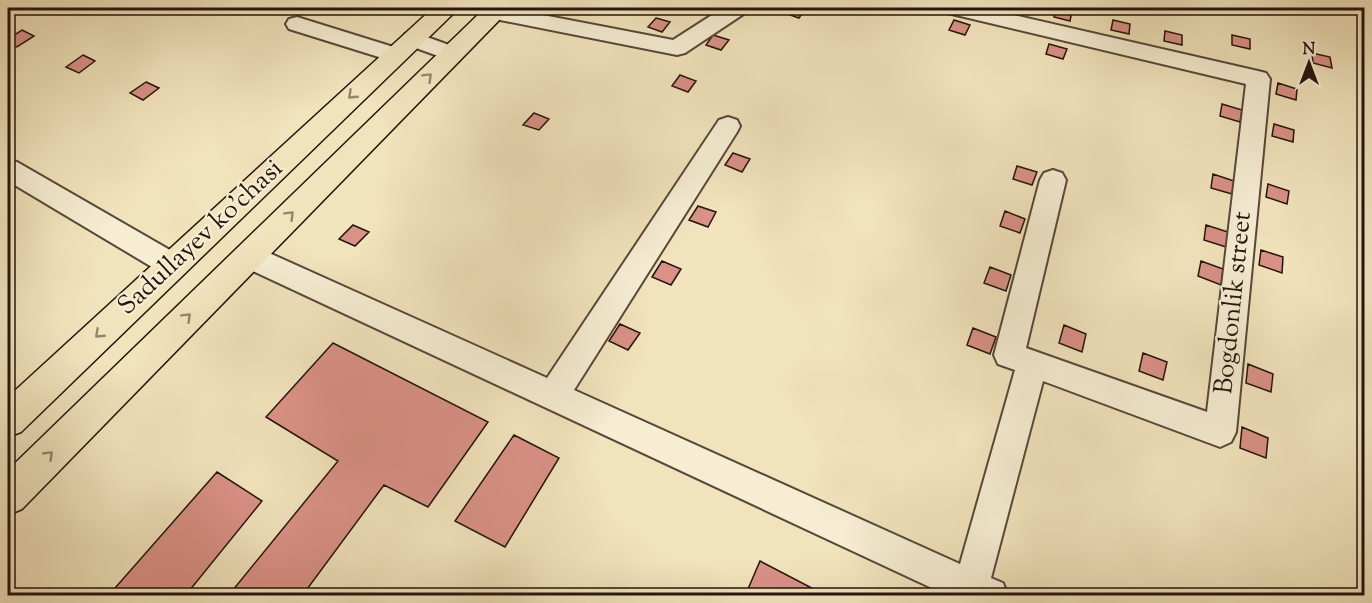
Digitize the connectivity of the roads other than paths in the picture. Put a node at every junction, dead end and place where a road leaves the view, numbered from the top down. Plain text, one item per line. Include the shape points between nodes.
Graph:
1 (447, 8) edge
2 (737, 8) edge
3 (957, 8) edge
4 (497, 10) edge
5 (297, 24) dead end
6 (404, 47) junction
7 (452, 54) junction
8 (728, 126) dead end
9 (8, 169) edge
10 (1053, 180) dead end
11 (249, 256) junction
12 (172, 264) junction
13 (1032, 364) junction
14 (553, 396) junction
15 (8, 420) edge
16 (8, 496) edge
17 (981, 591) edge

1 - 6 main road, Sadullayev ko'chasi
2 - 4 street via 677,48
3 - 13 street, Bogdonlik street via 1258,80 1220,432
4 - 7 main road, Sadullayev ko'chasi
5 - 6 street
6 - 7 street
6 -> 12 main road, Sadullayev ko'chasi
11 -> 7 main road, Sadullayev ko'chasi
8 - 14 street
9 - 12 street
10 - 13 street, Bogdonlik street via 1009,355
11 - 14 street
16 -> 11 main road, Sadullayev ko'chasi
12 -> 15 main road, Sadullayev ko'chasi
13 - 17 street
14 - 17 street

